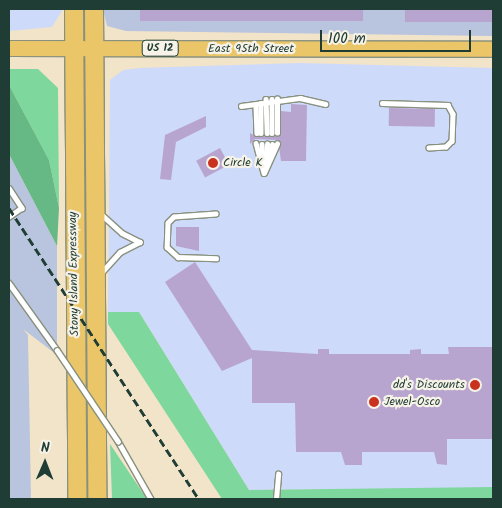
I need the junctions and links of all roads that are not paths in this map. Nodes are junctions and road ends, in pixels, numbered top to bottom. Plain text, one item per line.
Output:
1 (74, 9) edge
2 (94, 9) edge
3 (9, 48) edge
4 (72, 48) junction
5 (96, 48) junction
6 (493, 49) edge
7 (272, 99) junction
8 (382, 103) dead end
9 (324, 104) dead end
10 (259, 105) junction
11 (241, 106) dead end
12 (267, 133) junction
13 (429, 148) dead end
14 (264, 173) joint
15 (9, 188) edge
16 (96, 208) junction
17 (216, 214) dead end
18 (9, 217) edge
19 (216, 258) dead end
20 (97, 278) junction
21 (9, 284) edge
22 (86, 362) junction
23 (278, 474) dead end
24 (77, 499) edge
25 (97, 499) edge
26 (151, 499) edge
27 (276, 499) edge

1 - 4 highway, Stony Island Expressway
2 - 5 highway, Stony Island Expressway
3 - 4 main road, East 95th Street / US 12
4 - 5 main road, East 95th Street / US 12
4 - 22 highway, Stony Island Expressway
5 - 6 main road, East 95th Street / US 12
5 - 16 highway, Stony Island Expressway
7 - 9 lane
7 - 10 lane
7 - 12 lane
7 - 12 lane
8 - 13 lane
10 - 11 lane
10 - 12 lane
14 - 14 lane
15 - 18 lane
16 - 20 highway, Stony Island Expressway
16 - 20 lane
17 - 19 lane
20 - 22 highway, Stony Island Expressway
21 - 26 lane, bridge
22 - 24 highway, Stony Island Expressway
22 - 25 highway, Stony Island Expressway
23 - 27 lane

